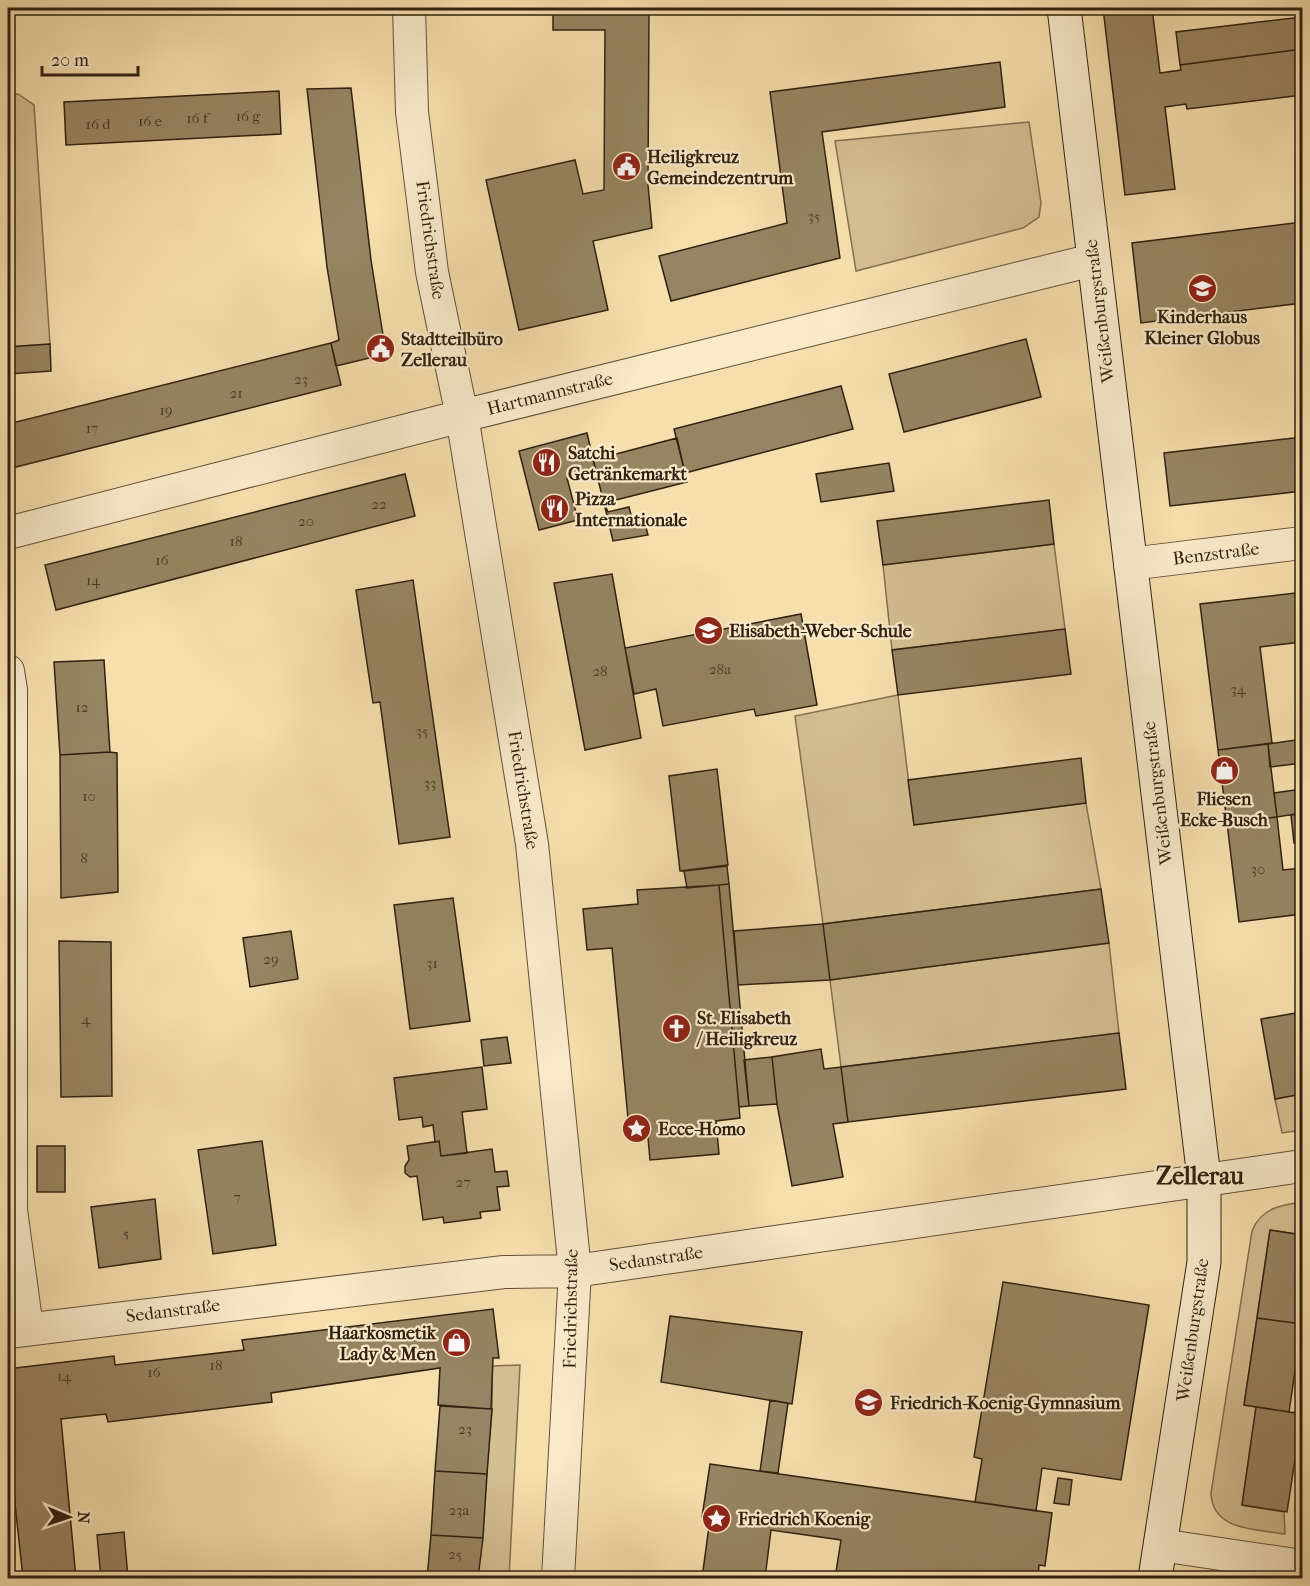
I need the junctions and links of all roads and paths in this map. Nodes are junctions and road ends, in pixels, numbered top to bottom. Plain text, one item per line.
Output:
1 (409, 8) edge
2 (1064, 8) edge
3 (1093, 260) junction
4 (462, 416) junction
5 (8, 533) edge
6 (1302, 543) edge
7 (1130, 564) junction
8 (8, 670) edge
9 (1302, 1166) edge
10 (1204, 1178) junction
11 (575, 1271) junction
12 (17, 1330) edge
13 (1160, 1545) junction
14 (1302, 1566) edge
15 (558, 1578) edge
16 (1155, 1578) edge

1 - 4 street, Friedrichstraße
2 - 3 street, Weißenburgstraße
3 - 4 street, Hartmannstraße
3 - 7 street, Weißenburgstraße
4 - 5 street, Hartmannstraße
4 - 11 street, Friedrichstraße
6 - 7 street, Benzstraße
7 - 10 street, Weißenburgstraße
8 - 12 street
9 - 10 street, Sedanstraße
10 - 11 street, Sedanstraße
10 - 13 street, Weißenburgstraße
11 - 12 street, Sedanstraße
11 - 15 street, Friedrichstraße
13 - 14 street
13 - 16 street, Weißenburgstraße

